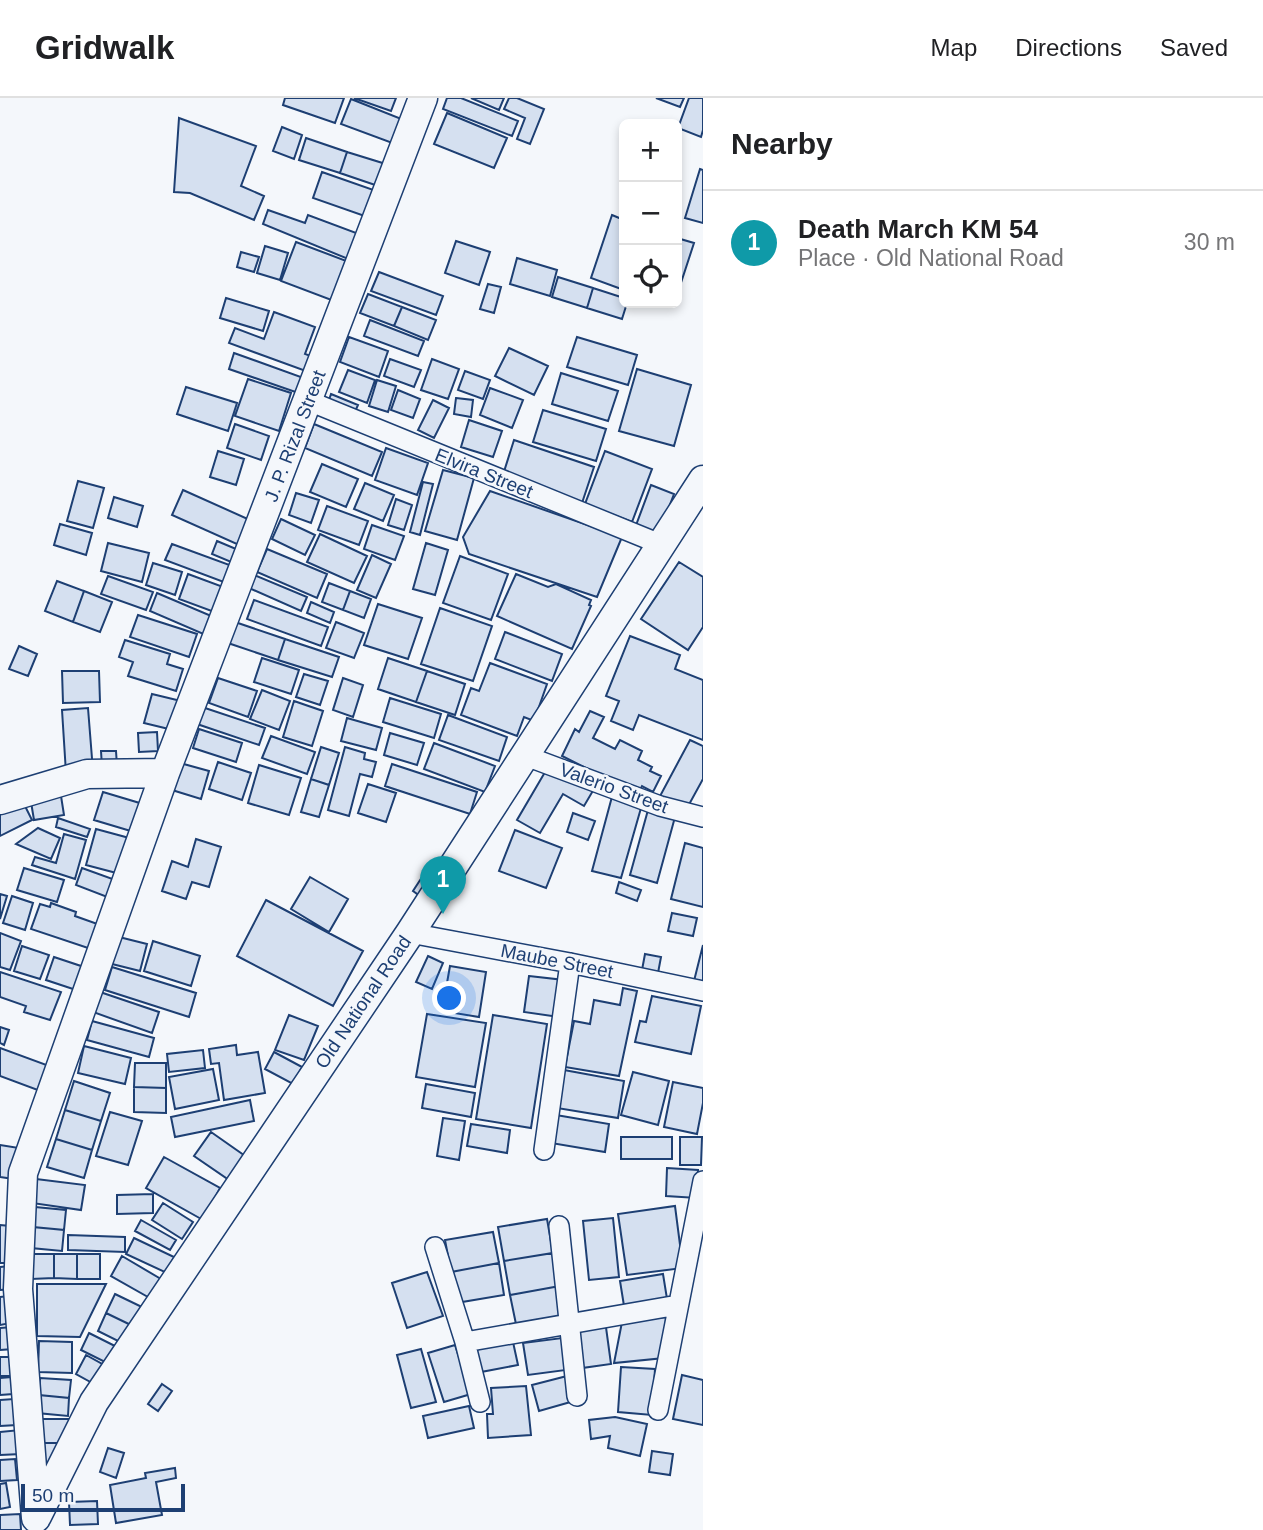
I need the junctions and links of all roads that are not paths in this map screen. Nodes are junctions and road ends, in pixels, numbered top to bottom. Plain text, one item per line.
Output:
1 (423, 98) edge
2 (309, 401) junction
3 (703, 480) edge
4 (660, 544) junction
5 (526, 756) junction
6 (165, 772) junction
7 (0, 800) edge
8 (703, 817) edge
9 (410, 933) junction
10 (570, 963) junction
11 (703, 991) edge
12 (544, 1150) dead end
13 (703, 1181) edge
14 (10, 1221) edge
15 (559, 1226) dead end
16 (435, 1247) dead end
17 (678, 1305) junction
18 (570, 1322) junction
19 (465, 1342) junction
20 (577, 1396) dead end
21 (480, 1402) dead end
22 (658, 1410) dead end
23 (36, 1524) edge

1 - 2 street, J. P. Rizal Street
2 - 4 street, Elvira Street
2 - 6 street, J. P. Rizal Street
3 - 4 street, Old National Road
4 - 5 street, Old National Road
5 - 8 street, Valerio Street
5 - 9 street, Old National Road
6 - 7 street
6 - 14 street, J. P. Rizal Street
9 - 10 street, Maube Street
9 - 23 street, Old National Road
10 - 11 street, Maube Street
10 - 12 street
13 - 17 street
14 - 23 street, J. P. Rizal Street
15 - 18 street
16 - 19 street
17 - 18 street
17 - 22 street
18 - 19 street
18 - 20 street
19 - 21 street

